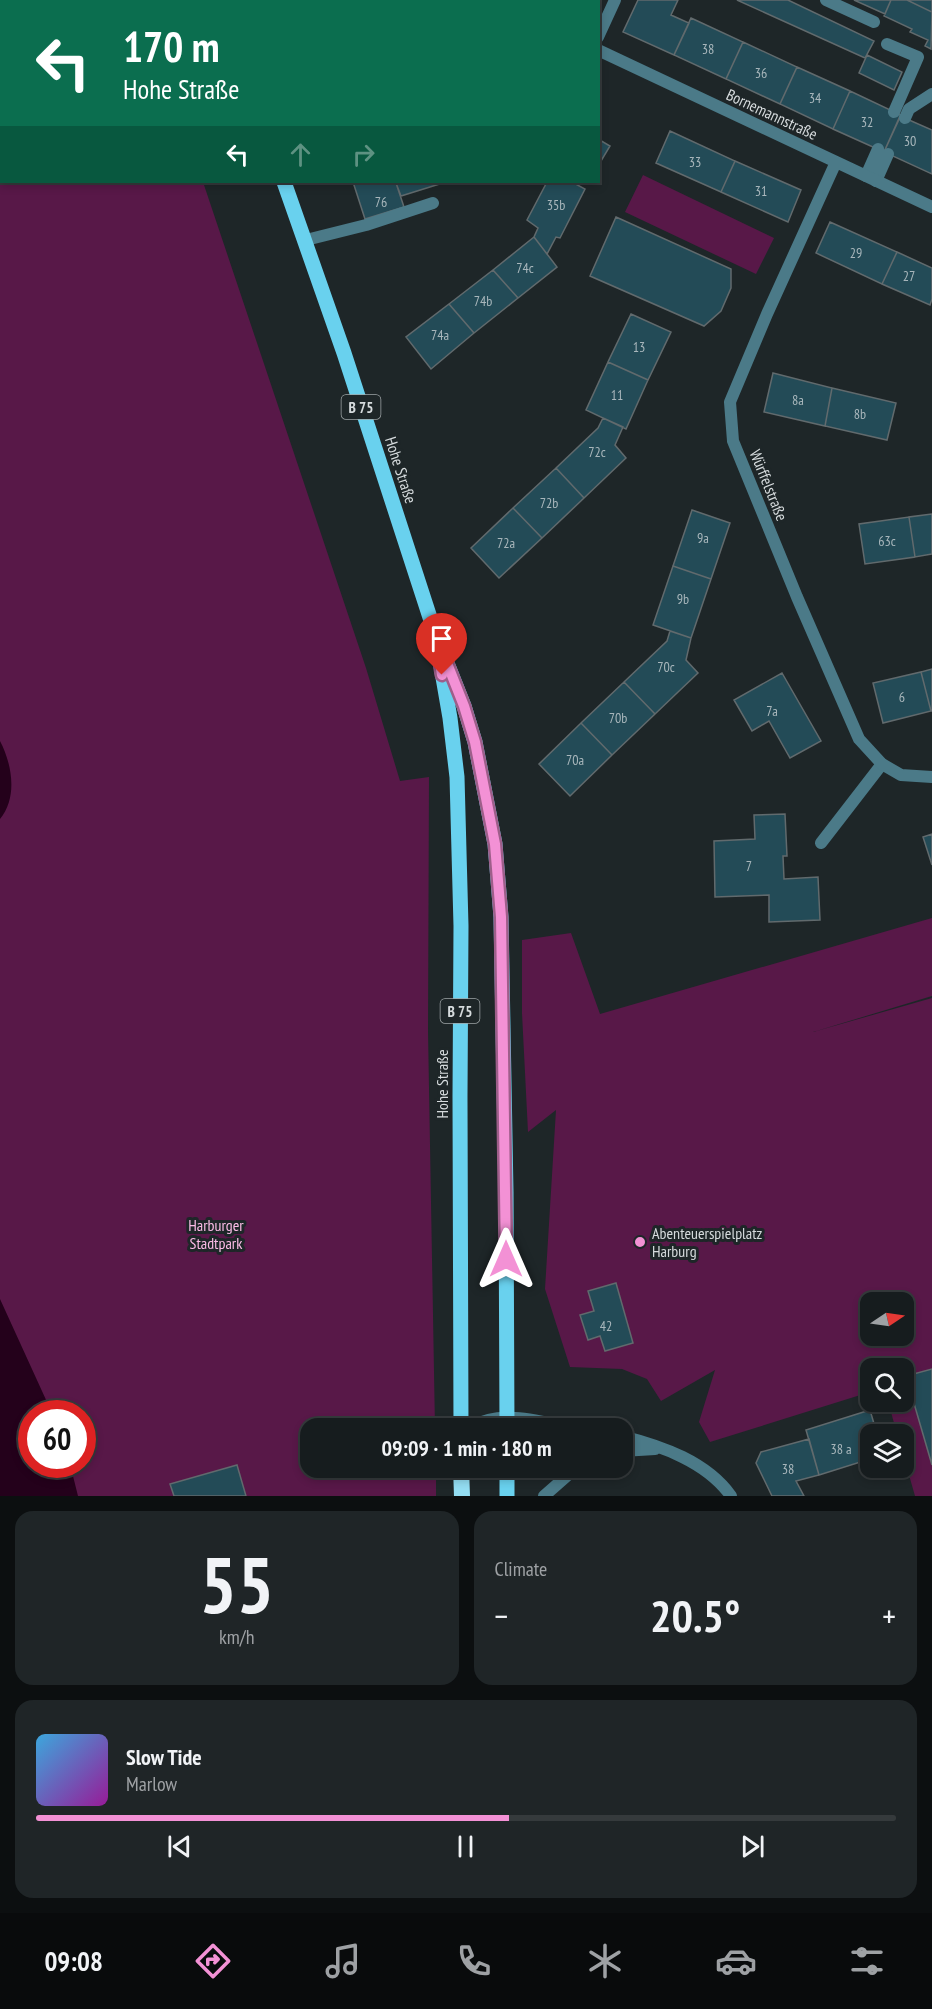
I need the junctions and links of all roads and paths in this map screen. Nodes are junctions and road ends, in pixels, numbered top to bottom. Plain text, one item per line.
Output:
1 (615, 0) edge
2 (826, 0) edge
3 (874, 22) dead end
4 (600, 33) edge
5 (887, 44) dead end
6 (600, 51) edge
7 (932, 94) edge
8 (883, 152) dead end
9 (836, 162) junction
10 (871, 178) junction
11 (284, 183) edge
12 (433, 203) dead end
13 (932, 207) edge
14 (306, 240) junction
15 (435, 633) junction
16 (882, 764) junction
17 (932, 777) edge
18 (821, 843) dead end
19 (461, 1418) edge
20 (507, 1418) edge
21 (633, 1440) edge
22 (660, 1449) junction
23 (633, 1450) edge
24 (461, 1478) edge
25 (507, 1478) edge
26 (564, 1478) edge
27 (462, 1496) edge
28 (507, 1496) edge
29 (544, 1496) edge
30 (731, 1496) edge

1 - 4 street
2 - 3 street
5 - 7 street
6 - 9 street, Bornemannstraße
8 - 10 street
9 - 10 street, Bornemannstraße
9 - 16 street, Würffelstraße
10 - 13 street, Bornemannstraße
11 - 14 main road, Hohe Straße / B 75
12 - 14 street
14 - 15 main road, Hohe Straße / B 75
15 - 19 main road, Hohe Straße / B 75
15 - 20 main road, Hohe Straße / B 75
16 - 17 street, Würffelstraße
16 - 18 street
21 - 22 street
22 - 23 street
22 - 30 street
24 - 27 highway
25 - 28 main road
26 - 29 street

